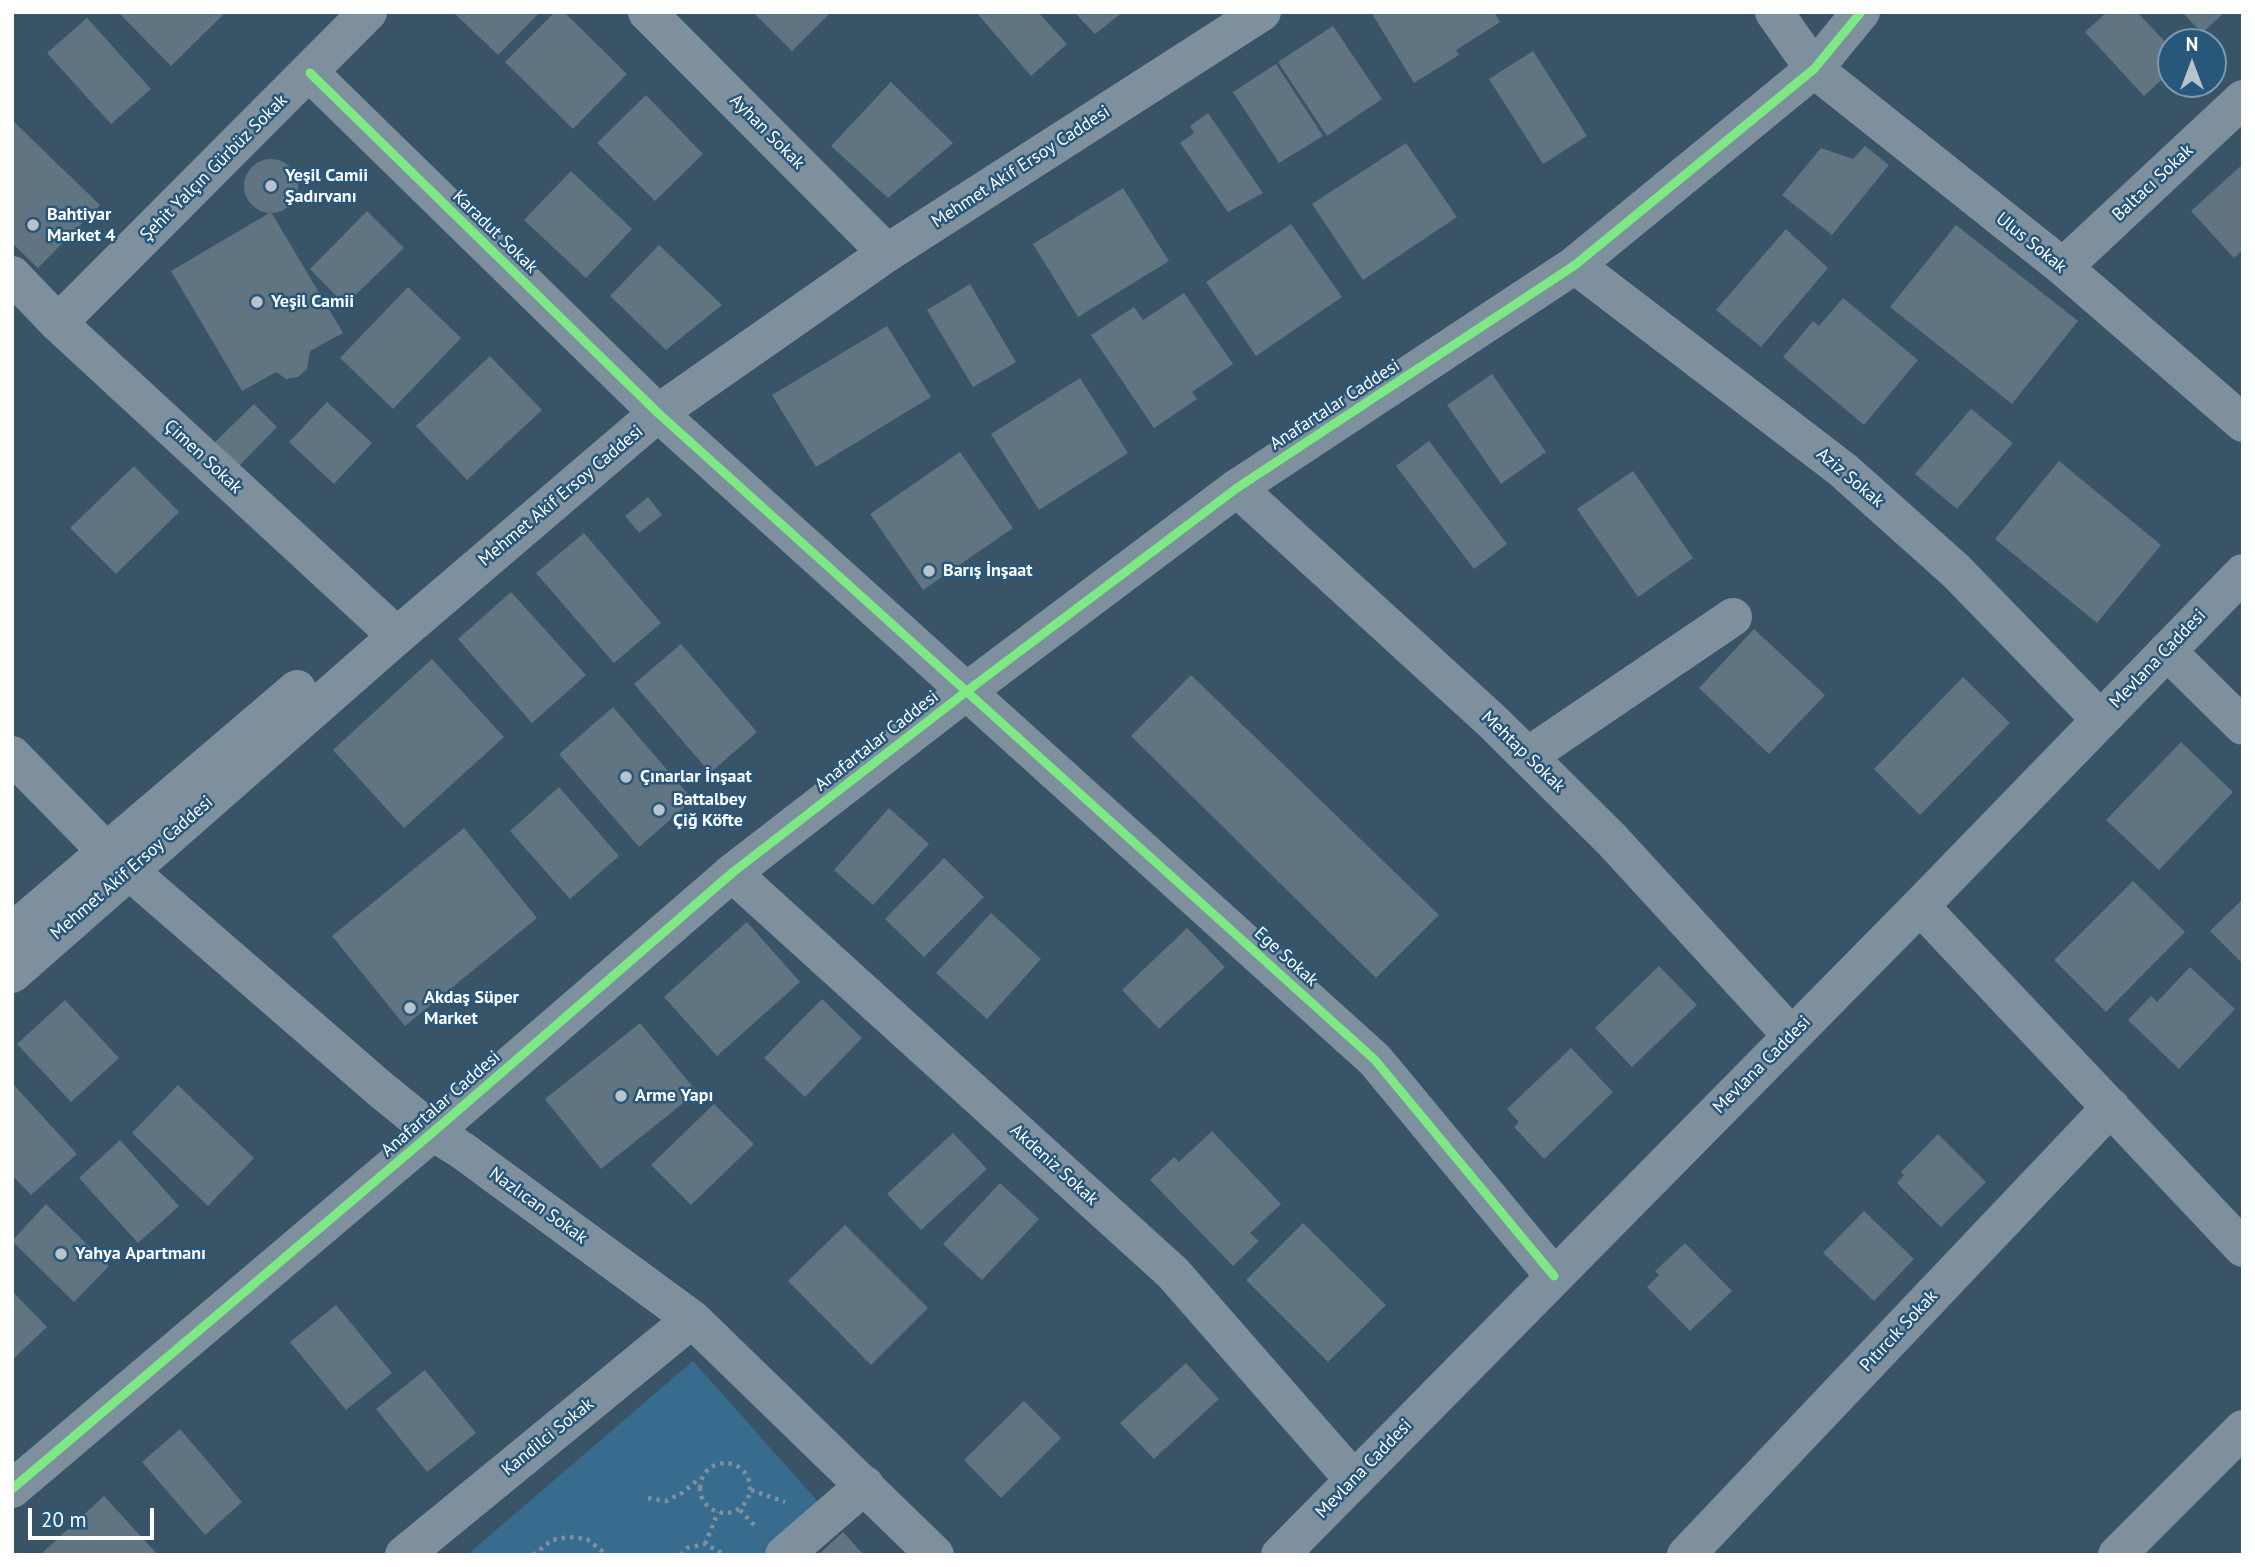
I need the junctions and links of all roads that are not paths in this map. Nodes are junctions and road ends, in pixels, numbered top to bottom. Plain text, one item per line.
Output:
1 (368, 12) edge
2 (648, 12) edge
3 (1216, 12) edge
4 (1774, 12) edge
5 (1861, 12) edge
6 (1259, 13) edge
7 (1814, 69) junction
8 (310, 73) junction
9 (2243, 99) edge
10 (879, 244) junction
11 (1575, 265) junction
12 (2063, 267) junction
13 (12, 275) edge
14 (58, 323) junction
15 (650, 405) junction
16 (2243, 423) edge
17 (1237, 488) junction
18 (2243, 573) edge
19 (1733, 617) dead end
20 (388, 628) junction
21 (2167, 651) junction
22 (967, 691) junction
23 (2100, 719) junction
24 (2243, 726) edge
25 (12, 755) edge
26 (1528, 756) junction
27 (117, 860) junction
28 (732, 873) junction
29 (1920, 906) junction
30 (12, 932) edge
31 (12, 974) edge
32 (1791, 1035) junction
33 (2111, 1107) junction
34 (433, 1132) junction
35 (2243, 1248) edge
36 (1554, 1276) junction
37 (692, 1319) junction
38 (2243, 1429) edge
39 (1354, 1480) junction
40 (865, 1485) junction
41 (12, 1489) edge
42 (404, 1555) edge
43 (784, 1555) edge
44 (935, 1555) edge
45 (1280, 1555) edge
46 (1686, 1555) edge
47 (2117, 1555) edge

1 - 8 street, Şehit Yalçın Gürbüz Sokak
2 - 10 street, Ayhan Sokak
3 - 10 street, Mehmet Akif Ersoy Caddesi
4 - 7 street, Ulus Sokak
5 - 7 street, Anafartalar Caddesi
6 - 10 street, Mehmet Akif Ersoy Caddesi
7 - 11 street, Anafartalar Caddesi
7 - 12 street, Ulus Sokak
8 - 14 street, Şehit Yalçın Gürbüz Sokak
8 - 15 street, Karadut Sokak
9 - 12 street, Baltacı Sokak
10 - 15 street, Mehmet Akif Ersoy Caddesi
11 - 17 street, Anafartalar Caddesi
11 - 23 street, Aziz Sokak
12 - 16 street, Ulus Sokak
13 - 14 street, Çimen Sokak
14 - 20 street, Çimen Sokak
15 - 20 street, Mehmet Akif Ersoy Caddesi
15 - 22 street, Karadut Sokak
17 - 22 street, Anafartalar Caddesi
17 - 26 street, Mehtap Sokak
18 - 21 street, Mevlana Caddesi
19 - 26 street
20 - 27 street, Mehmet Akif Ersoy Caddesi
21 - 23 street, Mevlana Caddesi
21 - 24 street
22 - 28 street, Anafartalar Caddesi
22 - 36 street, Ege Sokak
23 - 29 street, Mevlana Caddesi
25 - 27 street, Nazlıcan Sokak
26 - 32 street, Mehtap Sokak
27 - 30 street, Mehmet Akif Ersoy Caddesi
27 - 31 street, Mehmet Akif Ersoy Caddesi
27 - 34 street, Nazlıcan Sokak
28 - 34 street, Anafartalar Caddesi
28 - 39 street, Akdeniz Sokak
29 - 32 street, Mevlana Caddesi
29 - 33 street
32 - 36 street, Mevlana Caddesi
33 - 35 street
33 - 46 street, Pıtırcık Sokak
34 - 37 street, Nazlıcan Sokak
34 - 41 street, Anafartalar Caddesi
36 - 39 street, Mevlana Caddesi
37 - 40 street, Nazlıcan Sokak
37 - 42 street, Kandilci Sokak
38 - 47 street
39 - 45 street, Mevlana Caddesi
40 - 43 street
40 - 44 street, Nazlıcan Sokak

